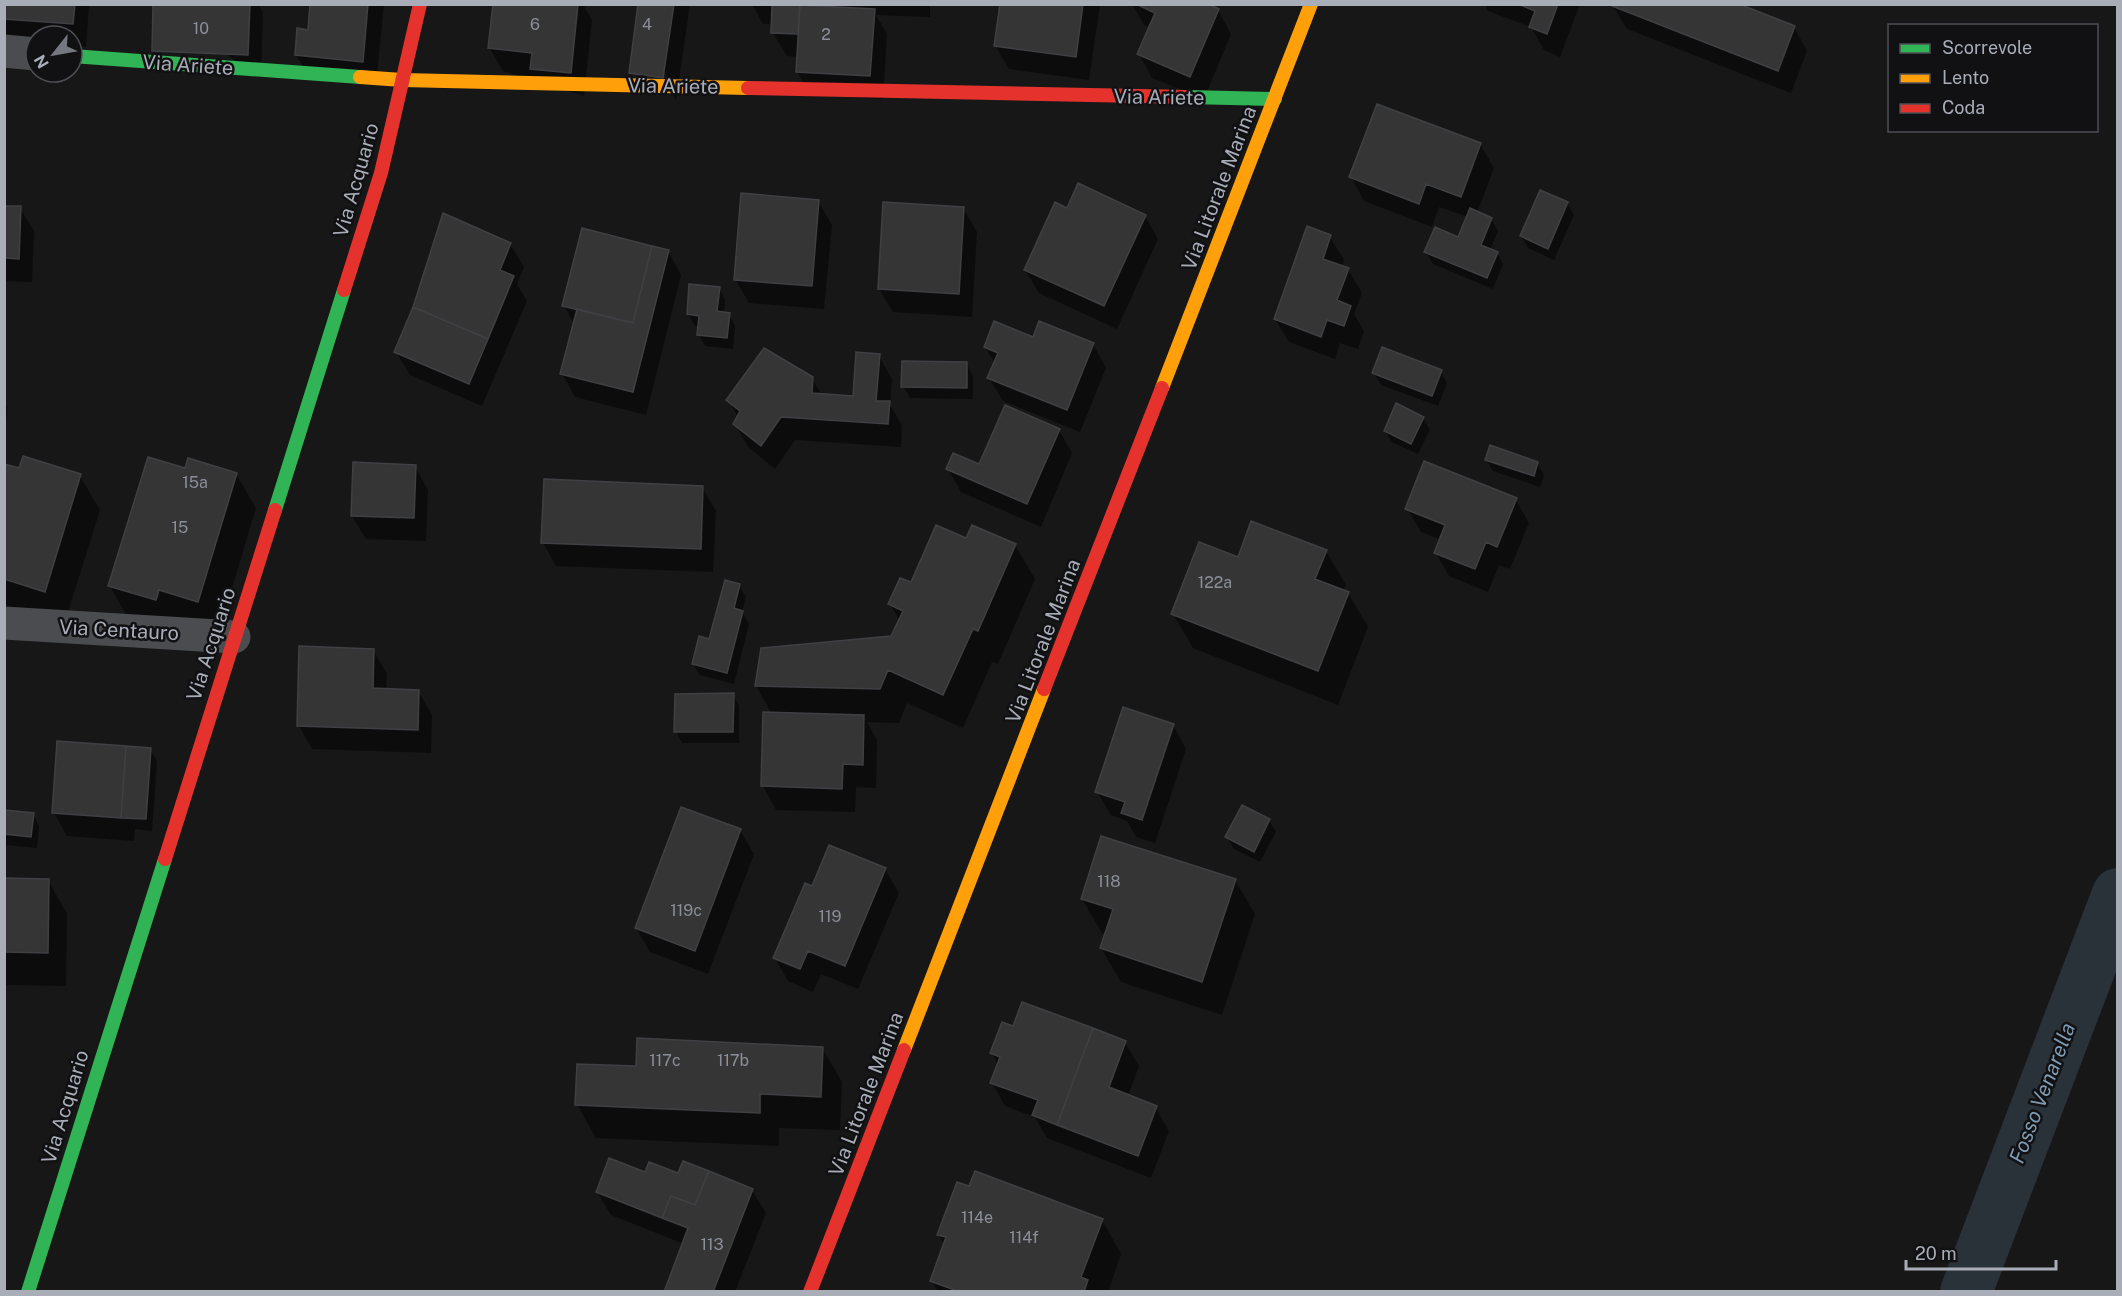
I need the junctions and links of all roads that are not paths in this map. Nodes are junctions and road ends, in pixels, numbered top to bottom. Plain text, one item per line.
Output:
1 (420, 4) edge
2 (1311, 4) edge
3 (4, 51) edge
4 (24, 53) edge
5 (84, 57) edge
6 (402, 80) junction
7 (1275, 99) junction
8 (4, 623) edge
9 (234, 637) junction
10 (28, 1292) edge
11 (810, 1292) edge

1 - 6 street, Via Acquario
2 - 7 street, Via Litorale Marina
3 - 4 street
5 - 6 street, Via Ariete
6 - 7 street, Via Ariete
6 - 9 street, Via Acquario
7 - 11 street, Via Litorale Marina
8 - 9 street, Via Centauro
9 - 10 street, Via Acquario

